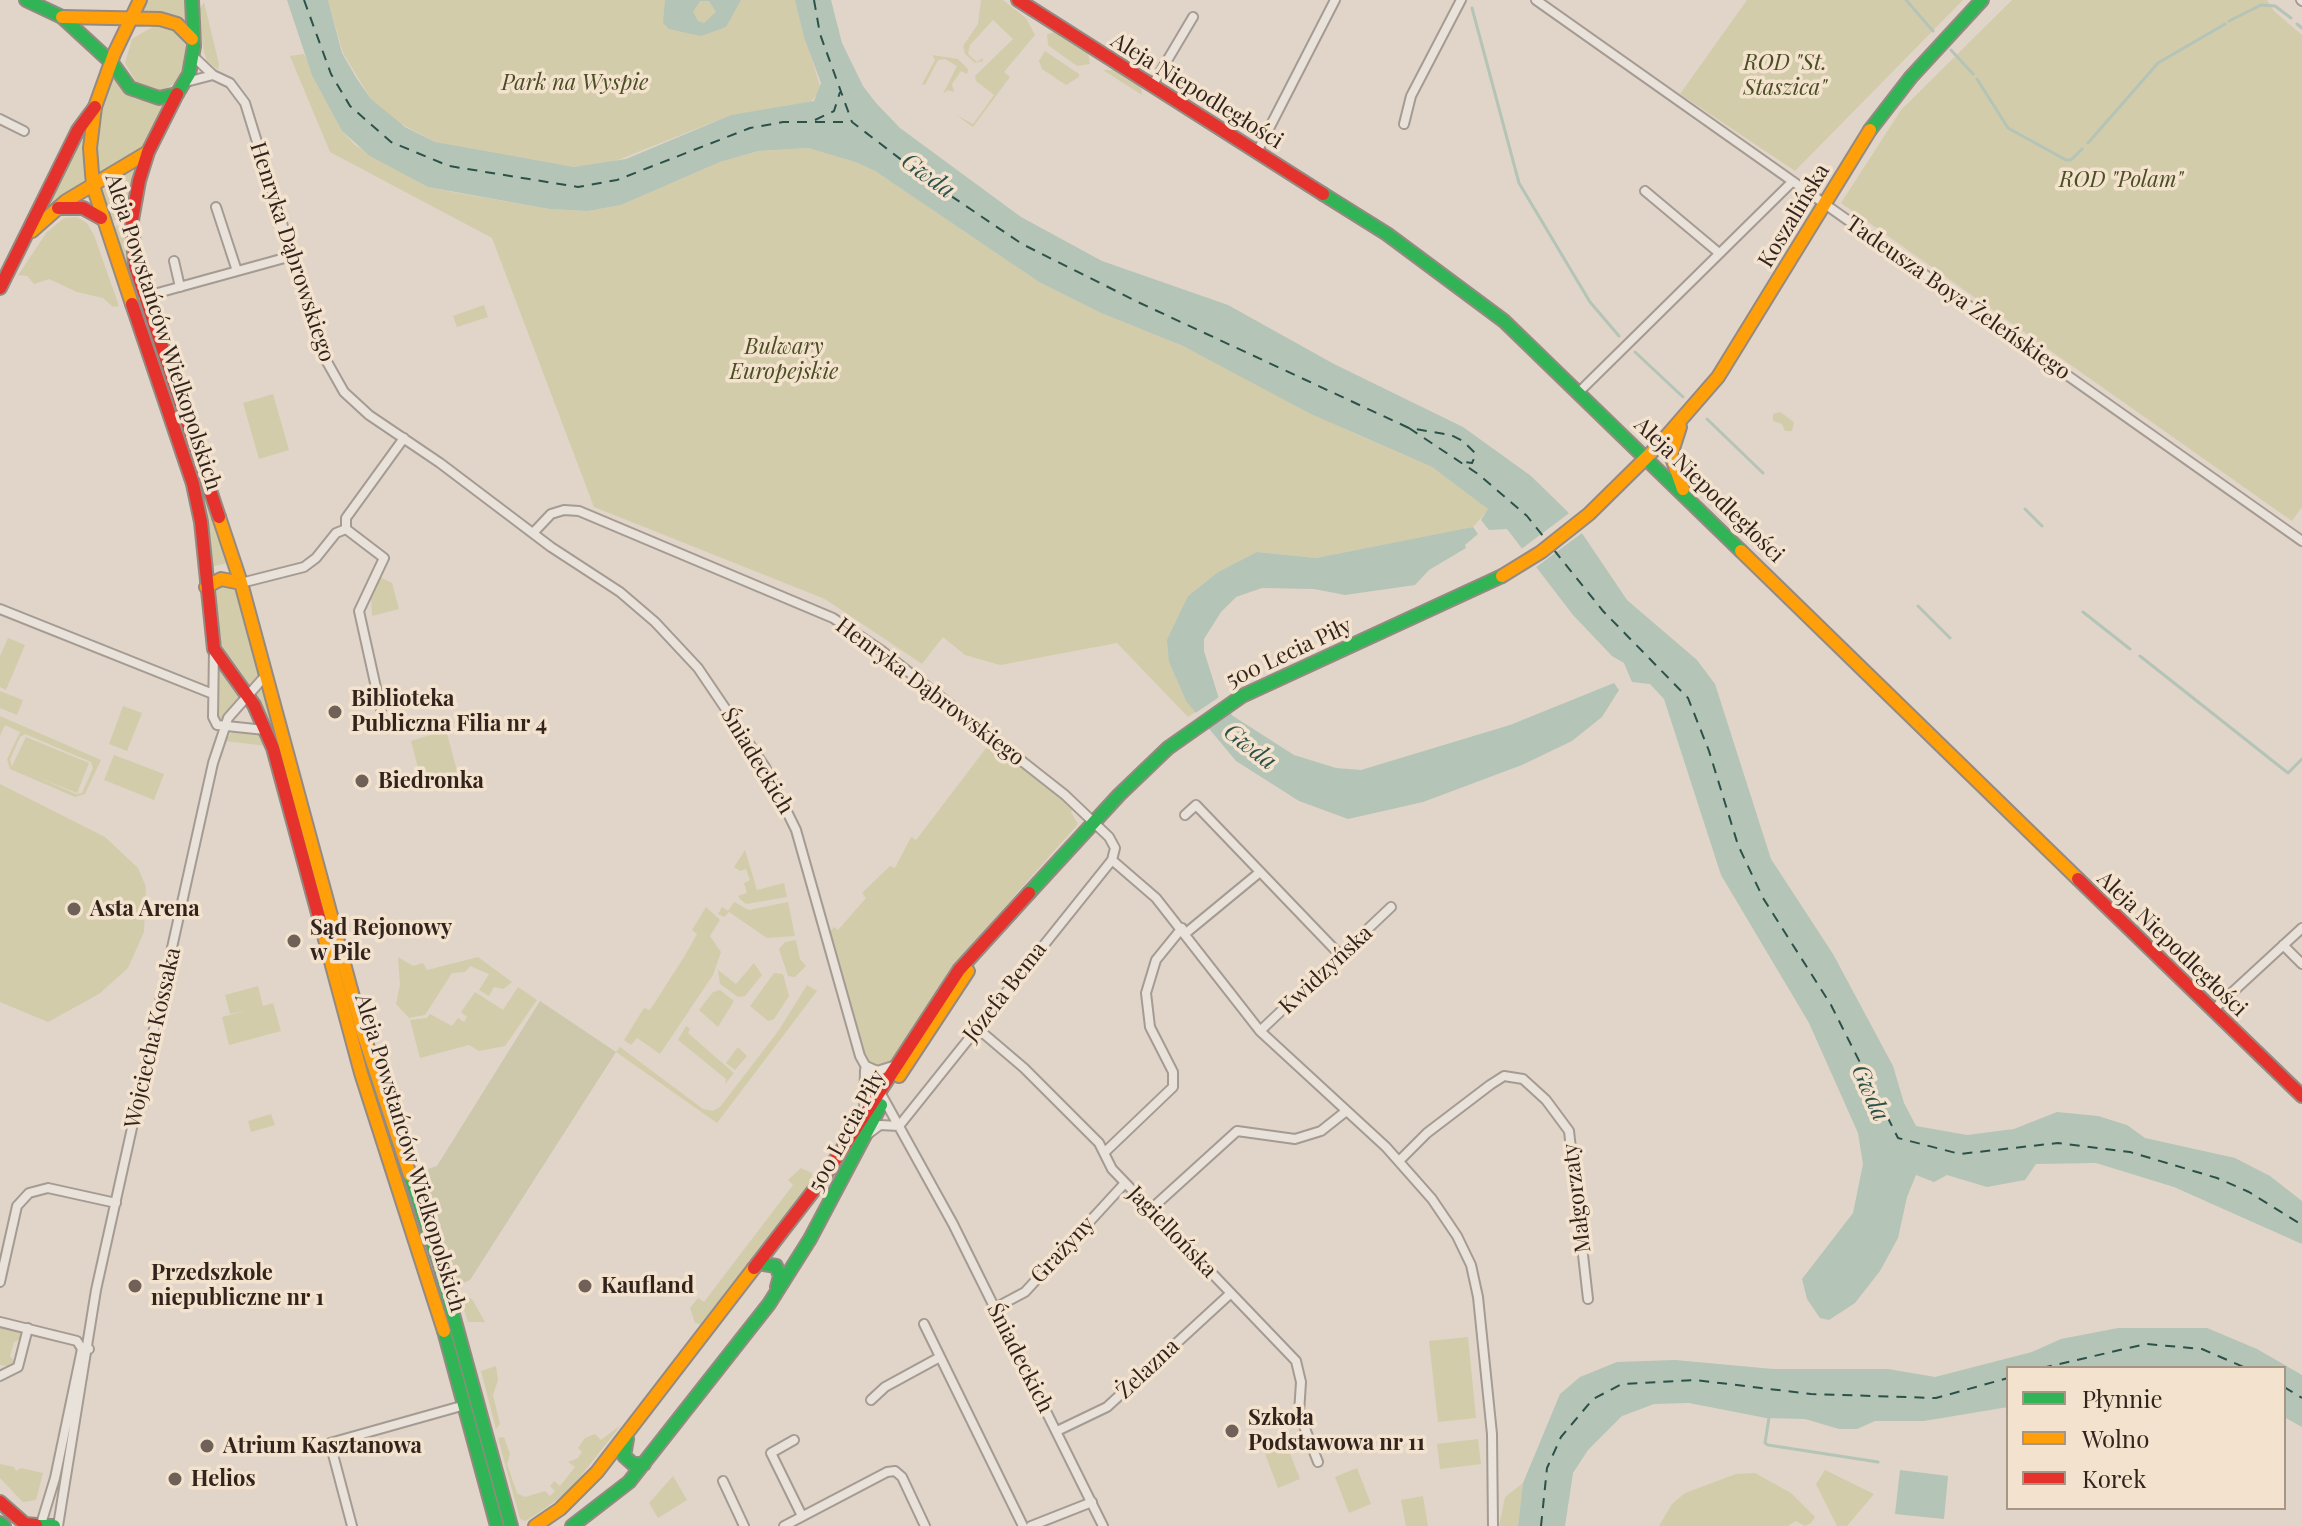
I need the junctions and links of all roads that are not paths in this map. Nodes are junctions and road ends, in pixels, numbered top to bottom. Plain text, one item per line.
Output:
1 (26, 0) edge
2 (140, 0) edge
3 (192, 0) edge
4 (1018, 0) edge
5 (1335, 0) edge
6 (1461, 0) edge
7 (1536, 0) edge
8 (1982, 0) edge
9 (62, 17) junction
10 (1193, 17) dead end
11 (131, 21) junction
12 (192, 39) junction
13 (193, 56) junction
14 (112, 63) junction
15 (213, 75) junction
16 (186, 82) junction
17 (1152, 86) junction
18 (177, 94) junction
19 (95, 107) junction
20 (0, 119) edge
21 (1404, 124) dead end
22 (24, 131) dead end
23 (148, 152) junction
24 (1257, 152) junction
25 (1792, 182) junction
26 (93, 186) junction
27 (1645, 191) dead end
28 (1824, 204) junction
29 (216, 207) dead end
30 (55, 209) junction
31 (101, 218) junction
32 (20, 247) junction
33 (1719, 253) junction
34 (292, 256) junction
35 (174, 261) dead end
36 (237, 271) junction
37 (180, 287) junction
38 (0, 288) edge
39 (143, 297) junction
40 (1579, 392) junction
41 (1685, 416) junction
42 (404, 438) junction
43 (1646, 458) junction
44 (1689, 499) junction
45 (2302, 525) edge
46 (346, 529) junction
47 (533, 533) junction
48 (2298, 538) edge
49 (241, 583) junction
50 (206, 587) junction
51 (0, 609) edge
52 (214, 649) junction
53 (266, 674) junction
54 (208, 692) junction
55 (247, 696) junction
56 (381, 710) dead end
57 (224, 727) junction
58 (266, 730) junction
59 (1185, 815) dead end
60 (1094, 822) junction
61 (1112, 860) junction
62 (1260, 872) junction
63 (1391, 907) dead end
64 (2302, 928) edge
65 (1184, 930) junction
66 (989, 938) junction
67 (2283, 945) junction
68 (1341, 956) junction
69 (2302, 964) edge
70 (2212, 1011) junction
71 (977, 1028) junction
72 (1260, 1031) junction
73 (898, 1062) junction
74 (865, 1065) junction
75 (882, 1095) junction
76 (2302, 1096) edge
77 (1345, 1112) junction
78 (864, 1118) junction
79 (899, 1126) junction
80 (1105, 1152) junction
81 (854, 1153) junction
82 (1399, 1161) junction
83 (1125, 1183) junction
84 (116, 1203) junction
85 (1150, 1210) junction
86 (758, 1263) junction
87 (0, 1282) edge
88 (1231, 1293) junction
89 (1588, 1299) dead end
90 (769, 1304) junction
91 (995, 1308) junction
92 (0, 1322) edge
93 (924, 1324) dead end
94 (28, 1328) junction
95 (85, 1349) junction
96 (940, 1357) junction
97 (0, 1376) edge
98 (871, 1400) dead end
99 (465, 1405) junction
100 (636, 1421) junction
101 (1057, 1431) junction
102 (794, 1440) dead end
103 (1318, 1462) dead end
104 (644, 1464) junction
105 (723, 1481) dead end
106 (0, 1502) edge
107 (1092, 1502) junction
108 (802, 1516) junction
109 (45, 1525) edge
110 (352, 1526) edge
111 (497, 1526) edge
112 (511, 1526) edge
113 (535, 1526) edge
114 (572, 1526) edge
115 (744, 1526) edge
116 (784, 1526) edge
117 (925, 1526) edge
118 (1023, 1526) edge
119 (1031, 1526) edge
120 (1103, 1526) edge
121 (1493, 1526) edge

1 - 9 street
2 - 11 street
3 - 12 street
4 - 17 street, Aleja Niepodległości
5 - 24 street
6 - 21 street
7 - 25 street, Tadeusza Boya Żeleńskiego
8 - 28 street, Koszalińska
9 - 11 street
9 - 14 street
10 - 17 street
11 - 12 street
11 - 14 street
12 - 13 street
13 - 15 street, Henryka Dąbrowskiego
13 - 16 street
14 - 18 street
14 - 19 street, Aleja Powstańców Wielkopolskich
15 - 16 street
15 - 34 street, Henryka Dąbrowskiego
16 - 18 street
17 - 24 street, Aleja Niepodległości
18 - 23 street, Aleja Powstańców Wielkopolskich
19 - 26 street, Aleja Powstańców Wielkopolskich
19 - 32 street
20 - 22 street
23 - 26 street
23 - 39 street, Aleja Powstańców Wielkopolskich
24 - 40 street, Aleja Niepodległości
25 - 28 street, Tadeusza Boya Żeleńskiego
25 - 33 street
26 - 30 street
26 - 31 street, Aleja Powstańców Wielkopolskich
27 - 33 street
28 - 41 street, Koszalińska
28 - 48 street, Tadeusza Boya Żeleńskiego
29 - 36 street
30 - 31 street
30 - 32 street
31 - 50 street, Aleja Powstańców Wielkopolskich
32 - 38 street
33 - 40 street
34 - 36 street
34 - 42 street, Henryka Dąbrowskiego
35 - 37 street
36 - 37 street
37 - 39 street
39 - 49 street, Aleja Powstańców Wielkopolskich
40 - 43 street, Aleja Niepodległości
41 - 43 street, Koszalińska
41 - 44 street
42 - 46 street
42 - 47 street, Henryka Dąbrowskiego
43 - 44 street, Aleja Niepodległości
43 - 60 street, 500 Lecia Piły
44 - 70 street, Aleja Niepodległości
45 - 48 street
46 - 49 street
46 - 56 street
47 - 60 street, Henryka Dąbrowskiego
47 - 74 street, Śniadeckich
49 - 50 street
49 - 53 street, Aleja Powstańców Wielkopolskich
50 - 52 street, Aleja Powstańców Wielkopolskich
51 - 54 street
52 - 54 street
52 - 55 street, Aleja Powstańców Wielkopolskich
53 - 55 street, Wojciecha Kossaka
53 - 112 street, Aleja Powstańców Wielkopolskich
54 - 57 street
55 - 57 street, Wojciecha Kossaka
55 - 58 street, Aleja Powstańców Wielkopolskich
57 - 58 street
57 - 84 street, Wojciecha Kossaka
58 - 99 street, Aleja Powstańców Wielkopolskich
59 - 62 street
60 - 61 street, Henryka Dąbrowskiego
60 - 66 street, 500 Lecia Piły
61 - 65 street, Henryka Dąbrowskiego
61 - 71 street, Józefa Bema
62 - 65 street
62 - 68 street
63 - 68 street, Kwidzyńska
64 - 67 street
65 - 72 street, Henryka Dąbrowskiego
65 - 80 street
66 - 73 street, 500 Lecia Piły
66 - 75 street, 500 Lecia Piły
67 - 69 street
67 - 70 street
68 - 72 street, Kwidzyńska
70 - 76 street, Aleja Niepodległości
71 - 79 street, Józefa Bema
71 - 80 street, Jagiellońska
72 - 77 street, Henryka Dąbrowskiego
73 - 74 street
73 - 75 street, 500 Lecia Piły
74 - 75 street, Śniadeckich
74 - 78 street, Śniadeckich
75 - 78 street, 500 Lecia Piły
75 - 79 street, Śniadeckich
75 - 81 street, 500 Lecia Piły
77 - 82 street, Henryka Dąbrowskiego
77 - 85 street
78 - 86 street, 500 Lecia Piły
79 - 81 street
79 - 91 street, Śniadeckich
80 - 83 street, Jagiellońska
81 - 90 street, 500 Lecia Piły
82 - 89 street, Małgorzaty
82 - 121 street, Henryka Dąbrowskiego
83 - 85 street, Jagiellońska
83 - 91 street, Grażyny
84 - 87 street
84 - 95 street, Wojciecha Kossaka
85 - 88 street, Jagiellońska
86 - 90 street, 500 Lecia Piły
86 - 100 street, 500 Lecia Piły
88 - 101 street, Żelazna
88 - 103 street, Jagiellońska
90 - 104 street, 500 Lecia Piły
91 - 101 street, Śniadeckich
92 - 94 street
93 - 96 street
94 - 95 street
94 - 97 street
95 - 109 street, Wojciecha Kossaka
95 - 109 street, Wojciecha Kossaka
96 - 98 street
96 - 118 street
99 - 110 street
99 - 111 street, Aleja Powstańców Wielkopolskich
100 - 104 street, 500 Lecia Piły
100 - 113 street, 500 Lecia Piły
101 - 107 street, Śniadeckich
102 - 108 street
104 - 114 street, 500 Lecia Piły
105 - 115 street
106 - 109 street
107 - 119 street
107 - 120 street, Śniadeckich
108 - 116 street
108 - 117 street

